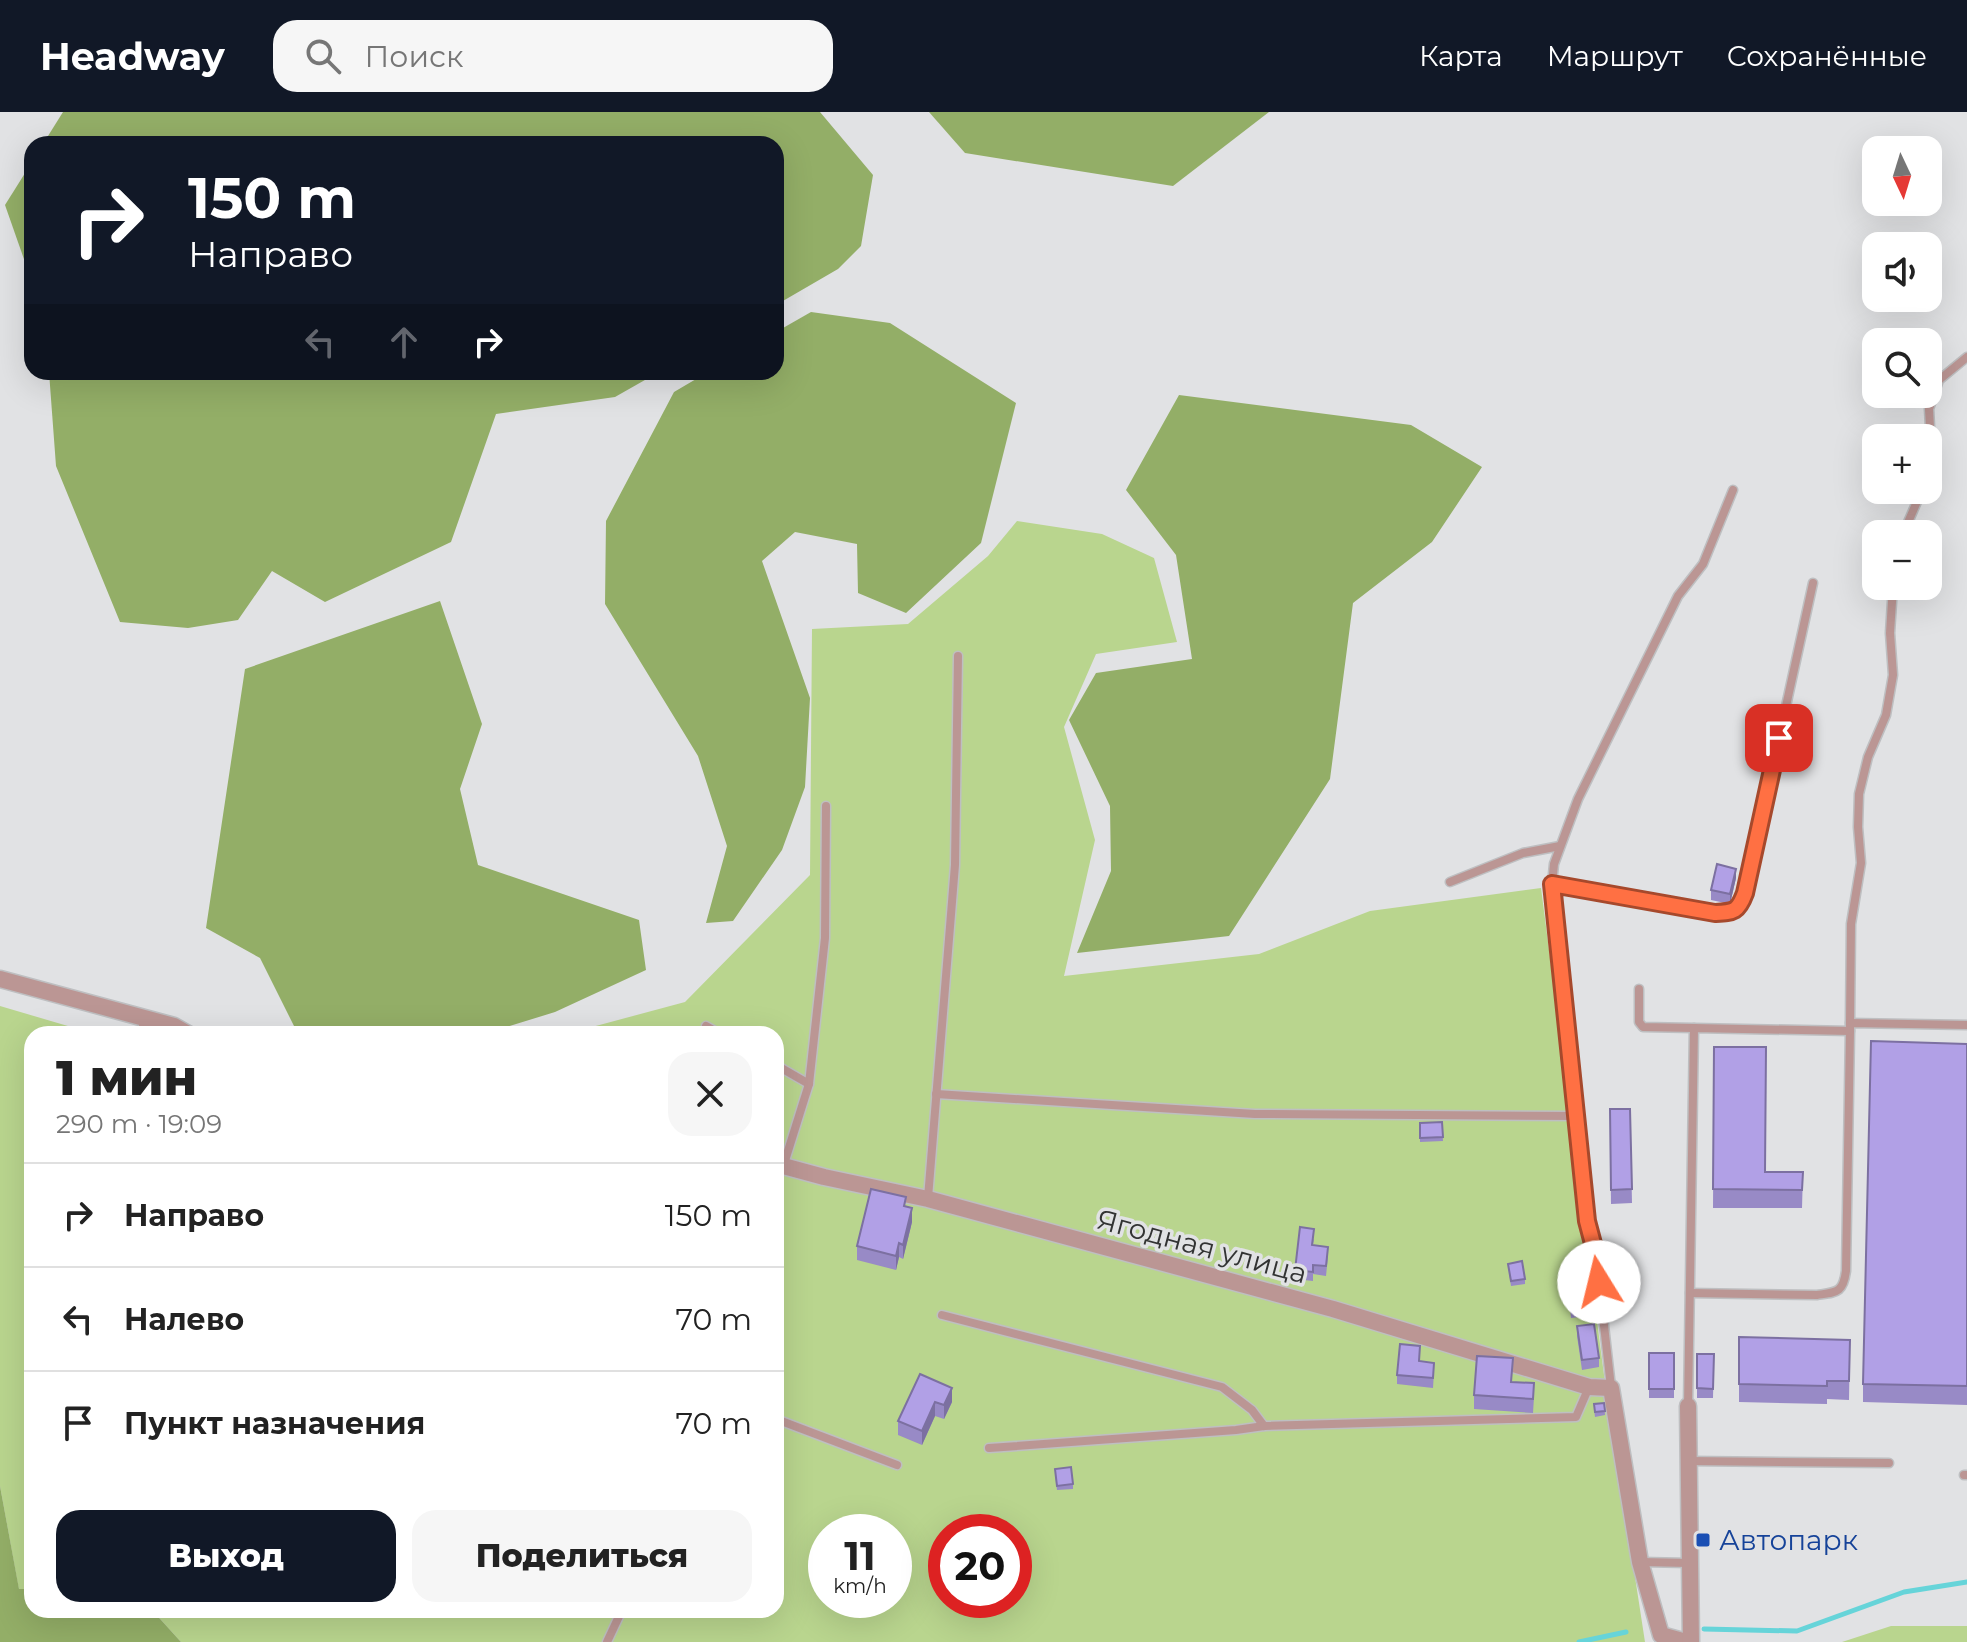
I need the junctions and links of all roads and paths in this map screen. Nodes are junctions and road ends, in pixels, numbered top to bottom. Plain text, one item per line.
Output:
1 (1967, 357) edge
2 (1930, 424) edge
3 (1733, 490) dead end
4 (1813, 583) dead end
5 (1892, 600) edge
6 (958, 656) dead end
7 (826, 806) dead end
8 (1560, 846) junction
9 (1450, 882) dead end
10 (1552, 884) junction
11 (0, 979) edge
12 (1639, 989) dead end
13 (1967, 1025) edge
14 (143, 1026) edge
15 (174, 1026) edge
16 (1850, 1027) junction
17 (1694, 1028) junction
18 (784, 1070) edge
19 (809, 1084) junction
20 (936, 1094) junction
21 (1578, 1116) junction
22 (784, 1153) edge
23 (784, 1171) edge
24 (928, 1199) junction
25 (1690, 1293) junction
26 (942, 1315) dead end
27 (1589, 1387) junction
28 (1611, 1388) junction
29 (1688, 1406) joint
30 (784, 1422) edge
31 (1264, 1426) junction
32 (989, 1448) dead end
33 (1688, 1461) junction
34 (1889, 1463) dead end
35 (897, 1465) dead end
36 (1640, 1562) junction
37 (1689, 1563) junction
38 (618, 1618) edge
39 (1661, 1638) edge
40 (607, 1642) edge
41 (1688, 1642) edge

1 - 2 lane
3 - 8 lane
4 - 10 lane
5 - 16 lane
6 - 20 lane
7 - 19 lane
8 - 9 lane
8 - 10 lane
10 - 21 lane
11 - 14 street
12 - 17 lane
13 - 16 lane
14 - 15 street
16 - 17 lane
16 - 25 lane
17 - 25 lane
18 - 19 lane
19 - 22 lane
20 - 21 lane
20 - 24 lane
21 - 28 lane
23 - 24 street, Ягодная улица
24 - 27 street, Ягодная улица
25 - 29 lane
26 - 31 lane
27 - 28 street, Ягодная улица
27 - 31 lane
28 - 36 street
29 - 33 street
30 - 35 lane
31 - 32 lane
33 - 34 lane
33 - 37 street
36 - 37 lane
36 - 39 street
37 - 41 street
38 - 40 lane
39 - 41 street

